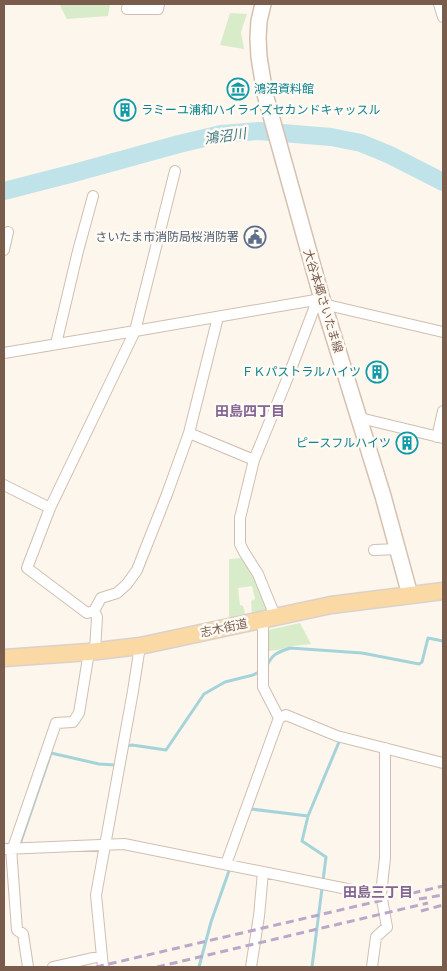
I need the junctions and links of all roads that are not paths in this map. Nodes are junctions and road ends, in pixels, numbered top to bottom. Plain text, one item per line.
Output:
1 (128, 4) edge
2 (159, 4) edge
3 (264, 4) edge
4 (439, 4) edge
5 (443, 17) edge
6 (175, 171) dead end
7 (93, 196) dead end
8 (8, 232) dead end
9 (4, 250) edge
10 (321, 301) junction
11 (218, 317) junction
12 (134, 332) junction
13 (443, 332) edge
14 (56, 344) junction
15 (4, 352) edge
16 (443, 411) edge
17 (360, 418) junction
18 (189, 433) junction
19 (440, 438) edge
20 (254, 460) junction
21 (4, 485) edge
22 (50, 508) junction
23 (398, 549) junction
24 (374, 550) dead end
25 (443, 591) edge
26 (410, 595) junction
27 (94, 611) junction
28 (269, 618) junction
29 (140, 646) junction
30 (92, 652) junction
31 (4, 658) edge
32 (279, 718) junction
33 (385, 748) junction
34 (443, 763) edge
35 (105, 846) junction
36 (9, 848) edge
37 (226, 864) junction
38 (263, 872) junction
39 (382, 894) junction
40 (101, 956) junction
41 (28, 967) edge
42 (53, 967) edge
43 (102, 967) edge
44 (251, 967) edge
45 (372, 967) edge

1 - 2 street
3 - 10 main road, 大谷本郷さいたま線
4 - 5 street
6 - 12 street
7 - 14 street
8 - 9 street
10 - 11 street
10 - 13 street
10 - 17 main road, 大谷本郷さいたま線
10 - 20 street
11 - 12 street
11 - 18 street
12 - 14 street
12 - 22 street
14 - 15 street
16 - 19 street
17 - 19 street
17 - 23 main road, 大谷本郷さいたま線
18 - 20 street
18 - 27 street
20 - 28 street
21 - 22 street
22 - 27 street
23 - 24 street
23 - 26 main road, 大谷本郷さいたま線
25 - 26 main road, 志木街道
26 - 28 main road, 志木街道
27 - 30 street
28 - 29 main road, 志木街道
28 - 32 street
29 - 30 main road, 志木街道
29 - 35 street
30 - 31 main road, 志木街道
30 - 36 street
32 - 33 street
32 - 37 street
33 - 34 street
33 - 39 street
35 - 36 street
35 - 37 street
35 - 40 street
36 - 41 street
37 - 38 street
38 - 39 street
38 - 44 street
39 - 45 street
40 - 42 street
40 - 43 street

